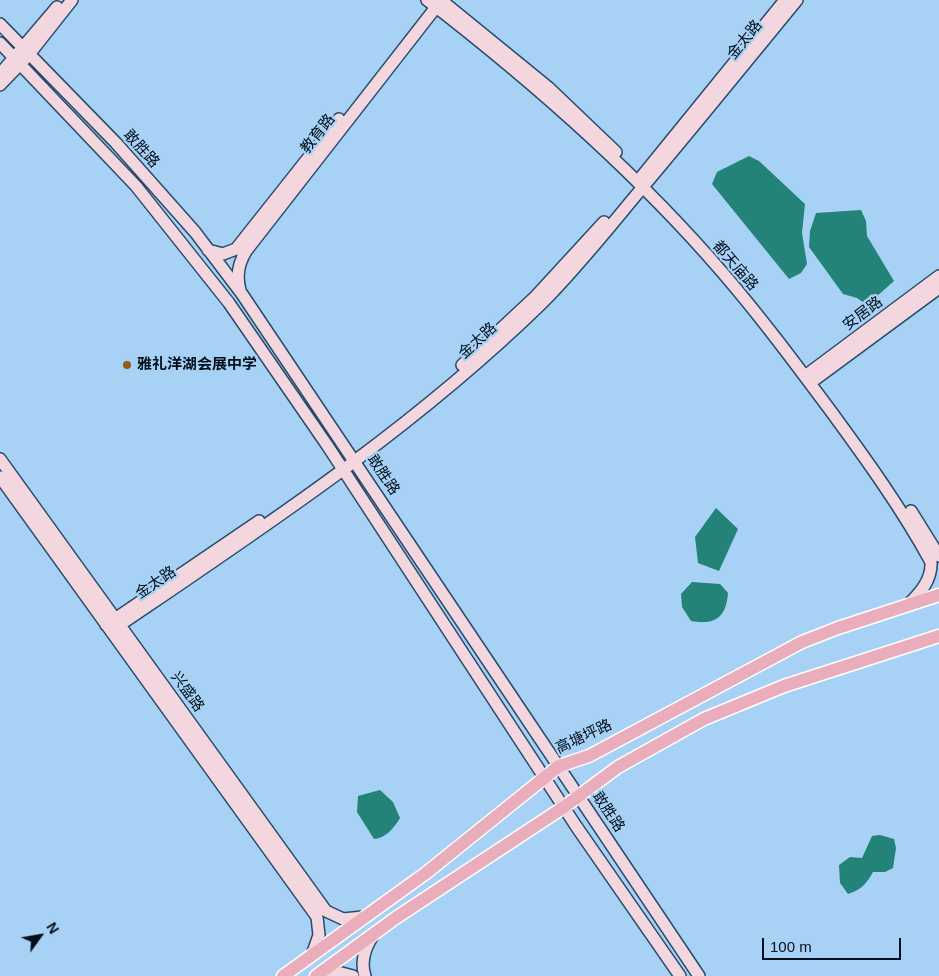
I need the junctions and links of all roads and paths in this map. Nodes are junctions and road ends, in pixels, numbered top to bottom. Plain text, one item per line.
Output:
1 (62, 0) edge
2 (72, 0) edge
3 (786, 0) edge
4 (797, 0) edge
5 (436, 1) edge
6 (0, 24) edge
7 (0, 43) edge
8 (27, 50) junction
9 (17, 61) junction
10 (0, 74) edge
11 (0, 85) edge
12 (642, 182) junction
13 (208, 250) junction
14 (939, 276) edge
15 (939, 288) edge
16 (242, 294) junction
17 (810, 378) junction
18 (0, 459) edge
19 (354, 459) junction
20 (342, 467) junction
21 (0, 477) edge
22 (939, 556) edge
23 (939, 595) edge
24 (908, 605) junction
25 (113, 625) junction
26 (939, 636) edge
27 (559, 766) junction
28 (545, 778) junction
29 (579, 796) junction
30 (564, 807) junction
31 (363, 917) junction
32 (374, 934) junction
33 (312, 955) junction
34 (318, 974) edge
35 (283, 976) edge
36 (353, 976) edge
37 (365, 976) edge
38 (680, 976) edge
39 (699, 976) edge

1 - 8 street
2 - 8 street
3 - 12 street, 金太路
4 - 12 street, 金太路
5 - 12 street, 都天庙路
5 - 13 street, 教育路
5 - 16 street, 教育路
6 - 8 street, 敢胜路
7 - 9 street, 敢胜路
8 - 9 street
8 - 13 street, 敢胜路
9 - 10 street
9 - 11 street
9 - 20 street, 敢胜路
12 - 17 street, 都天庙路
12 - 19 street, 金太路
13 - 16 street, 敢胜路
14 - 17 street, 安居路
15 - 17 street, 安居路
16 - 19 street, 敢胜路
17 - 22 street, 都天庙路
17 - 24 street, 都天庙路
18 - 25 street, 兴盛路
19 - 20 street, 金太路
19 - 27 street, 敢胜路
20 - 25 street, 金太路
20 - 28 street, 敢胜路
21 - 25 street, 兴盛路
23 - 24 main road, 高塘坪路
24 - 27 main road, 高塘坪路
25 - 31 street, 兴盛路
25 - 33 street, 兴盛路
26 - 29 main road
27 - 28 main road, 高塘坪路
27 - 29 street, 敢胜路
28 - 30 street, 敢胜路
28 - 31 main road, 高塘坪路
29 - 30 main road
29 - 39 street, 敢胜路
30 - 32 main road
30 - 38 street, 敢胜路
31 - 33 main road, 高塘坪路
32 - 34 main road
32 - 37 street
33 - 35 main road, 高塘坪路
34 - 36 street

